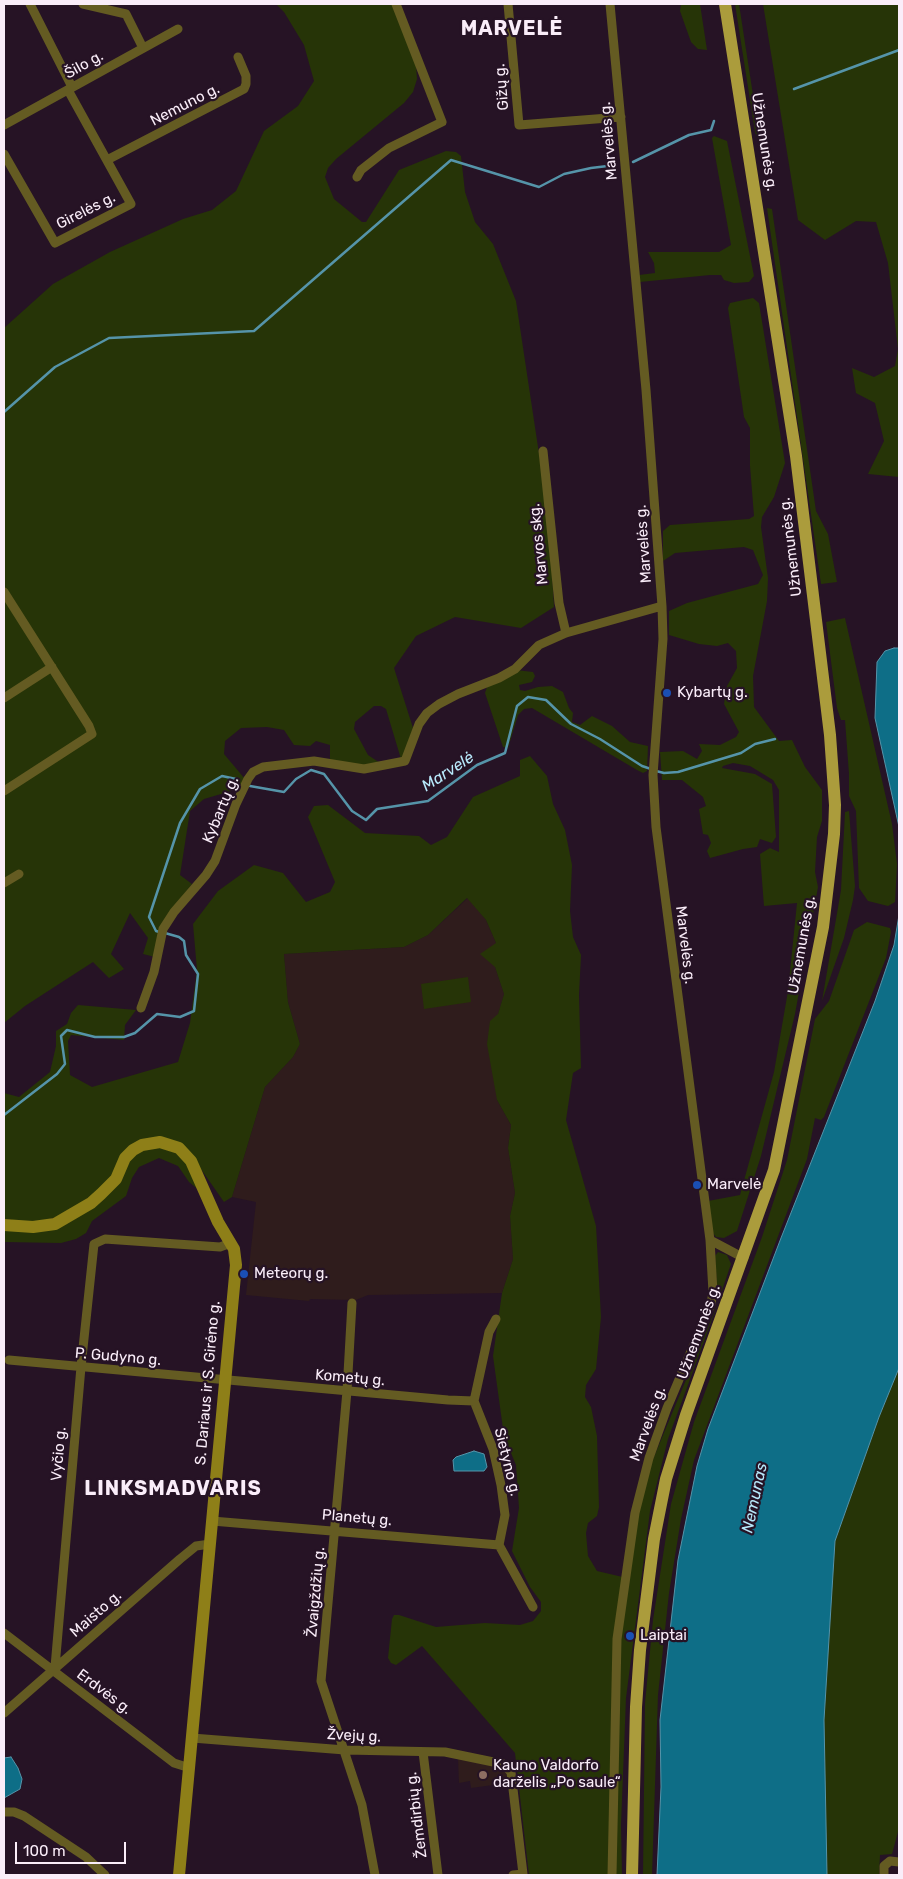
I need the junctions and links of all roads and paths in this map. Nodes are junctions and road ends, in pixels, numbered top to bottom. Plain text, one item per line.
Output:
1 (30, 4) edge
2 (83, 4) edge
3 (396, 4) edge
4 (508, 4) edge
5 (610, 4) edge
6 (725, 4) edge
7 (178, 29) dead end
8 (143, 48) junction
9 (238, 57) dead end
10 (70, 89) junction
11 (621, 116) junction
12 (4, 125) edge
13 (4, 154) edge
14 (107, 160) junction
15 (357, 177) dead end
16 (543, 451) dead end
17 (4, 592) edge
18 (7, 604) edge
19 (662, 606) junction
20 (566, 633) junction
21 (52, 667) junction
22 (4, 698) edge
23 (4, 791) edge
24 (19, 874) dead end
25 (4, 883) edge
26 (140, 1008) dead end
27 (4, 1225) edge
28 (710, 1240) junction
29 (231, 1243) junction
30 (744, 1258) junction
31 (352, 1303) dead end
32 (496, 1319) dead end
33 (9, 1360) dead end
34 (80, 1367) junction
35 (225, 1380) junction
36 (347, 1391) junction
37 (474, 1401) junction
38 (212, 1520) junction
39 (336, 1530) junction
40 (210, 1544) junction
41 (499, 1545) junction
42 (533, 1607) dead end
43 (4, 1634) edge
44 (54, 1669) junction
45 (4, 1713) edge
46 (192, 1738) junction
47 (345, 1750) junction
48 (423, 1752) junction
49 (190, 1768) junction
50 (4, 1812) edge
51 (894, 1862) edge
52 (105, 1875) edge
53 (179, 1875) edge
54 (375, 1875) edge
55 (438, 1875) edge
56 (513, 1875) edge
57 (612, 1875) edge
58 (632, 1875) edge
59 (884, 1875) edge

1 - 10 street, Girelės g.
2 - 8 street
3 - 15 street
4 - 11 street, Gižų g.
5 - 11 street, Marvelės g.
6 - 30 main road, Užnemunės g.
7 - 8 street, Šilo g.
8 - 10 street, Šilo g.
9 - 14 street, Nemuno g.
10 - 12 street, Šilo g.
10 - 14 street, Girelės g.
11 - 19 street, Marvelės g.
13 - 14 street, Girelės g.
16 - 20 street, Marvos skg.
17 - 18 street
18 - 21 street
19 - 20 street, Kybartų g.
19 - 28 street, Marvelės g.
20 - 26 street, Kybartų g.
21 - 22 street
21 - 23 street
24 - 25 street
27 - 29 street, S. Dariaus ir S. Girėno g.
28 - 30 street
28 - 57 street, Marvelės g.
29 - 34 street, Vyčio g.
29 - 35 street, S. Dariaus ir S. Girėno g.
30 - 58 main road, Užnemunės g.
31 - 36 street, Žvaigždžių g.
32 - 37 street
33 - 34 street, P. Gudyno g.
34 - 35 street, P. Gudyno g.
34 - 44 street, Vyčio g.
35 - 36 street, Kometų g.
35 - 38 street, S. Dariaus ir S. Girėno g.
36 - 37 street, Kometų g.
36 - 39 street, Žvaigždžių g.
37 - 41 street, Sietyno g.
38 - 39 street, Planetų g.
38 - 40 street, S. Dariaus ir S. Girėno g.
39 - 41 street, Planetų g.
39 - 47 street, Žvaigždžių g.
40 - 44 street, Maisto g.
40 - 46 street, S. Dariaus ir S. Girėno g.
41 - 42 street
43 - 44 street, Erdvės g.
44 - 45 street, Maisto g.
44 - 49 street, Erdvės g.
46 - 47 street, Žvejų g.
46 - 49 street, S. Dariaus ir S. Girėno g.
47 - 48 street, Žvejų g.
47 - 54 street, Žvaigždžių g.
48 - 55 street, Žemdirbių g.
48 - 56 street, Žvejų g.
49 - 53 street, S. Dariaus ir S. Girėno g.
50 - 52 street
51 - 59 street

